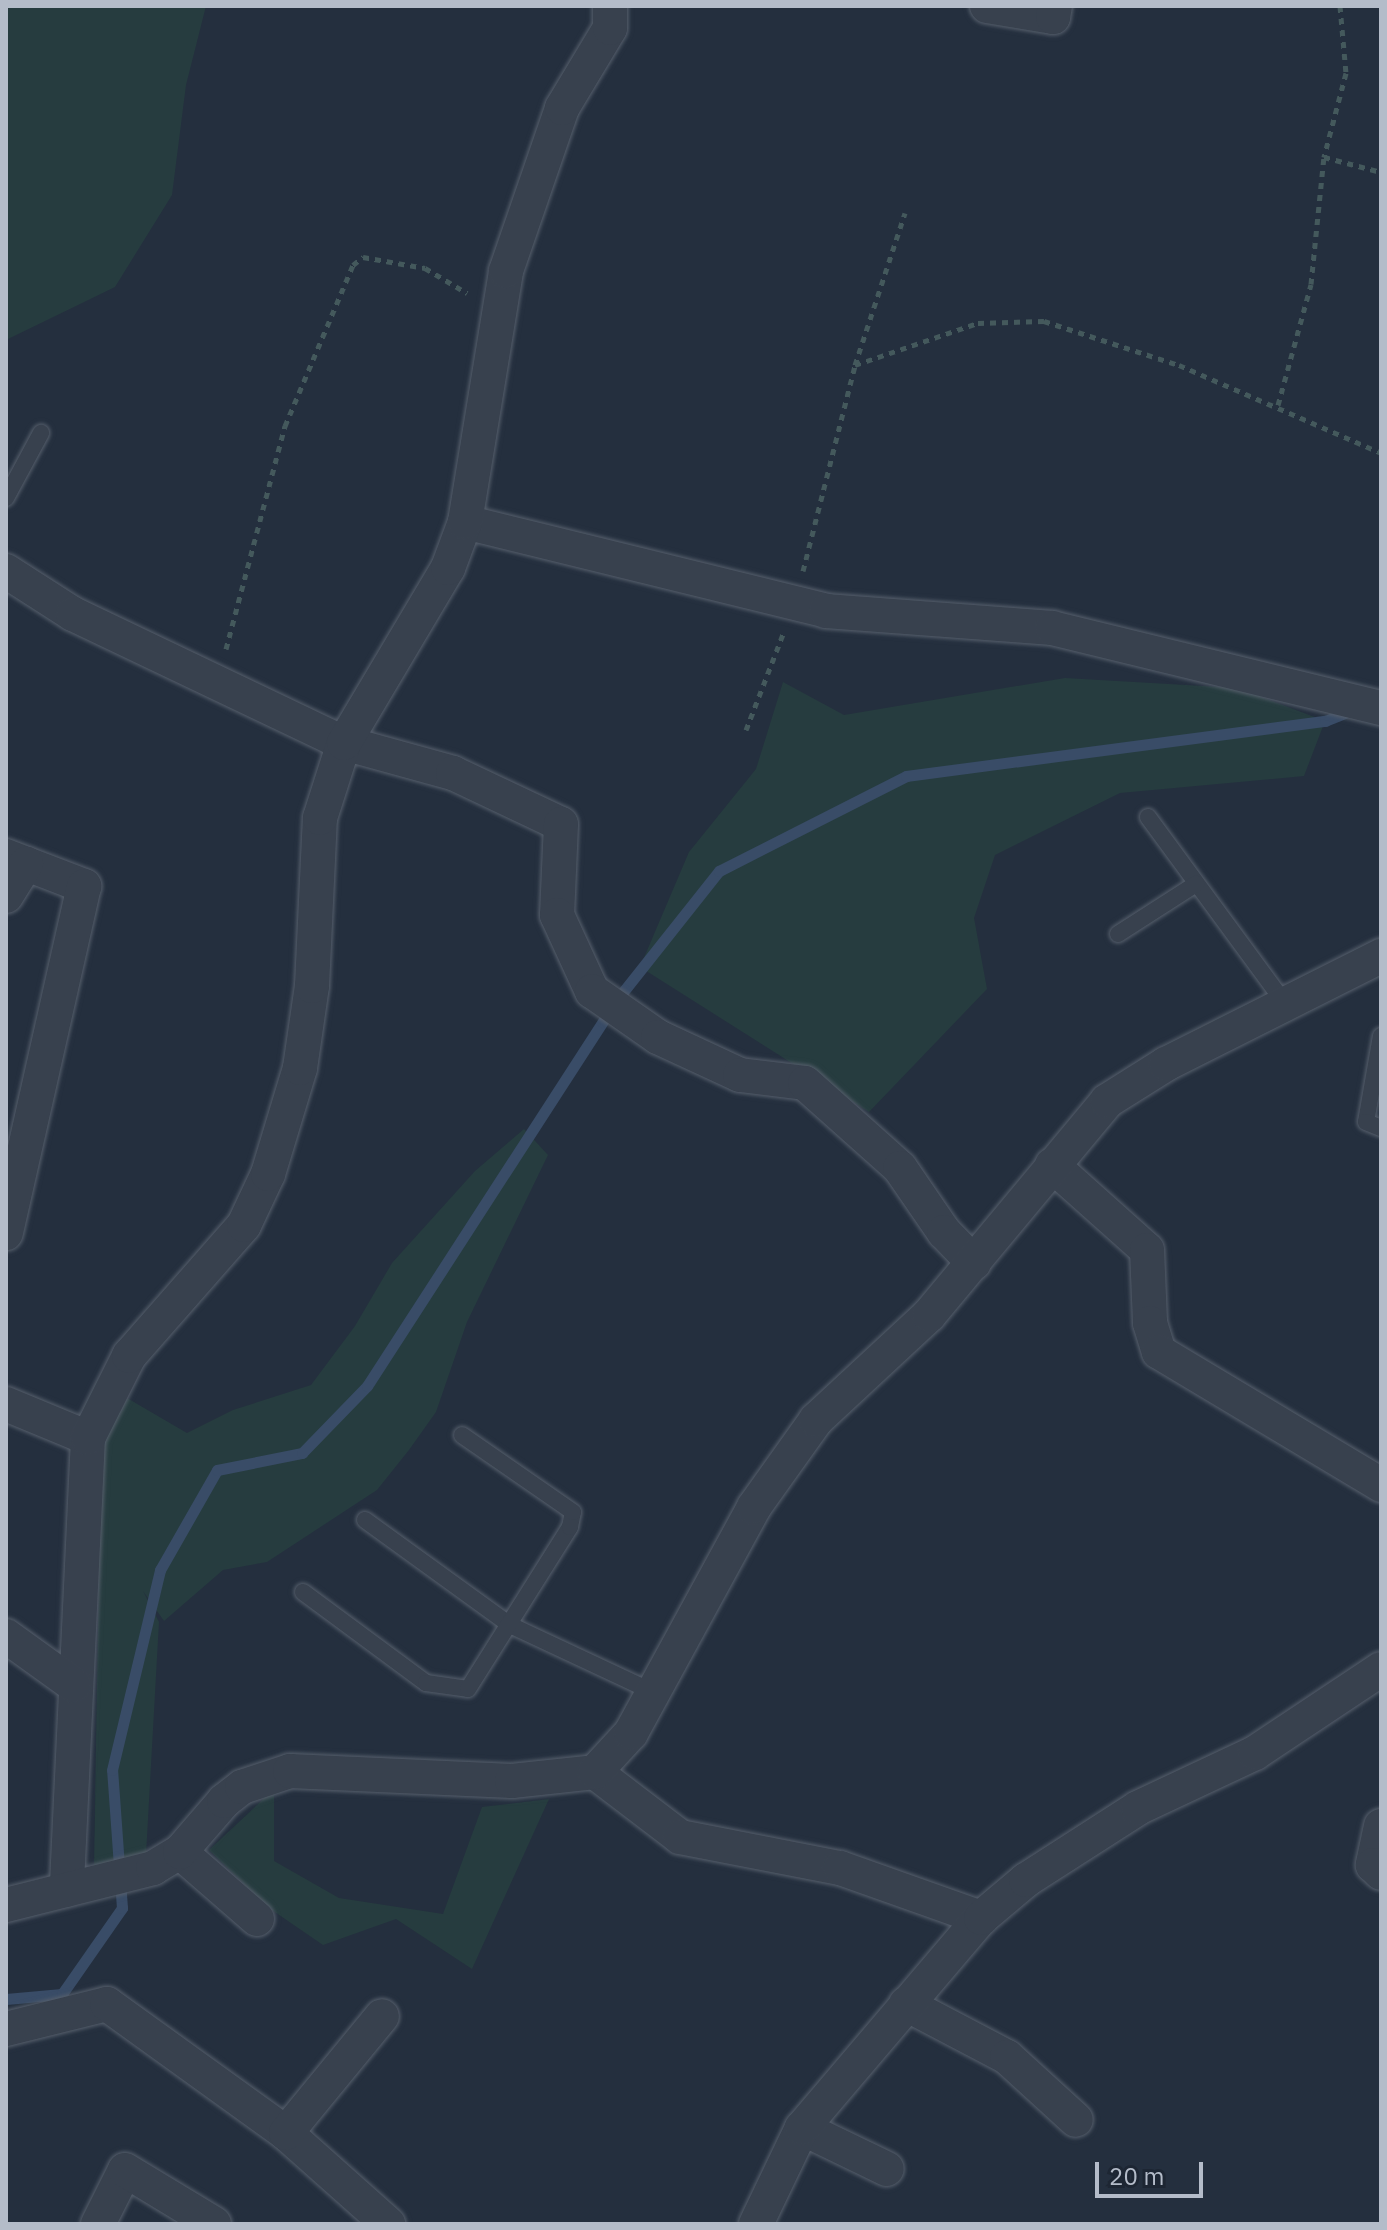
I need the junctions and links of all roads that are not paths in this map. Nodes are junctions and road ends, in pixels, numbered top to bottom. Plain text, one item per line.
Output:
1 (610, 6) edge
2 (987, 6) edge
3 (1055, 6) edge
4 (41, 433) dead end
5 (6, 498) edge
6 (465, 522) junction
7 (6, 571) edge
8 (1381, 708) edge
9 (344, 743) junction
10 (1148, 817) dead end
11 (16, 860) edge
12 (1196, 884) junction
13 (6, 896) edge
14 (1118, 934) dead end
15 (1381, 956) edge
16 (1286, 1005) junction
17 (1381, 1036) edge
18 (1381, 1128) edge
19 (1052, 1165) junction
20 (6, 1233) edge
21 (974, 1263) junction
22 (6, 1404) edge
23 (462, 1435) dead end
24 (88, 1438) junction
25 (1381, 1485) edge
26 (365, 1520) dead end
27 (303, 1592) dead end
28 (510, 1625) junction
29 (6, 1636) edge
30 (1381, 1669) edge
31 (74, 1685) junction
32 (653, 1692) junction
33 (595, 1772) junction
34 (1381, 1826) edge
35 (166, 1860) junction
36 (1381, 1873) edge
37 (81, 1887) junction
38 (6, 1905) edge
39 (981, 1918) junction
40 (257, 1919) dead end
41 (906, 2004) junction
42 (382, 2016) dead end
43 (6, 2029) edge
44 (1076, 2120) dead end
45 (802, 2128) junction
46 (286, 2133) junction
47 (887, 2169) dead end
48 (98, 2224) edge
49 (214, 2224) edge
50 (388, 2224) edge
51 (756, 2224) edge

1 - 6 street
2 - 3 street
4 - 5 lane
6 - 8 street
6 - 9 street
7 - 9 street
9 - 21 street
9 - 24 street
10 - 12 lane
11 - 13 street
11 - 20 street
12 - 14 lane
12 - 16 lane
15 - 16 street
16 - 19 street
17 - 18 lane
19 - 21 street
19 - 25 street
21 - 32 street
22 - 24 street
23 - 28 lane
24 - 31 street
26 - 28 lane
27 - 28 lane
28 - 32 lane
29 - 31 street
30 - 39 street
31 - 37 street
32 - 33 street
33 - 35 street
33 - 39 street
34 - 36 street
35 - 37 street
35 - 40 street
37 - 38 street
39 - 41 street
41 - 44 street
41 - 45 street
42 - 46 street
43 - 46 street
45 - 47 street
45 - 51 street
46 - 50 street
48 - 49 street

